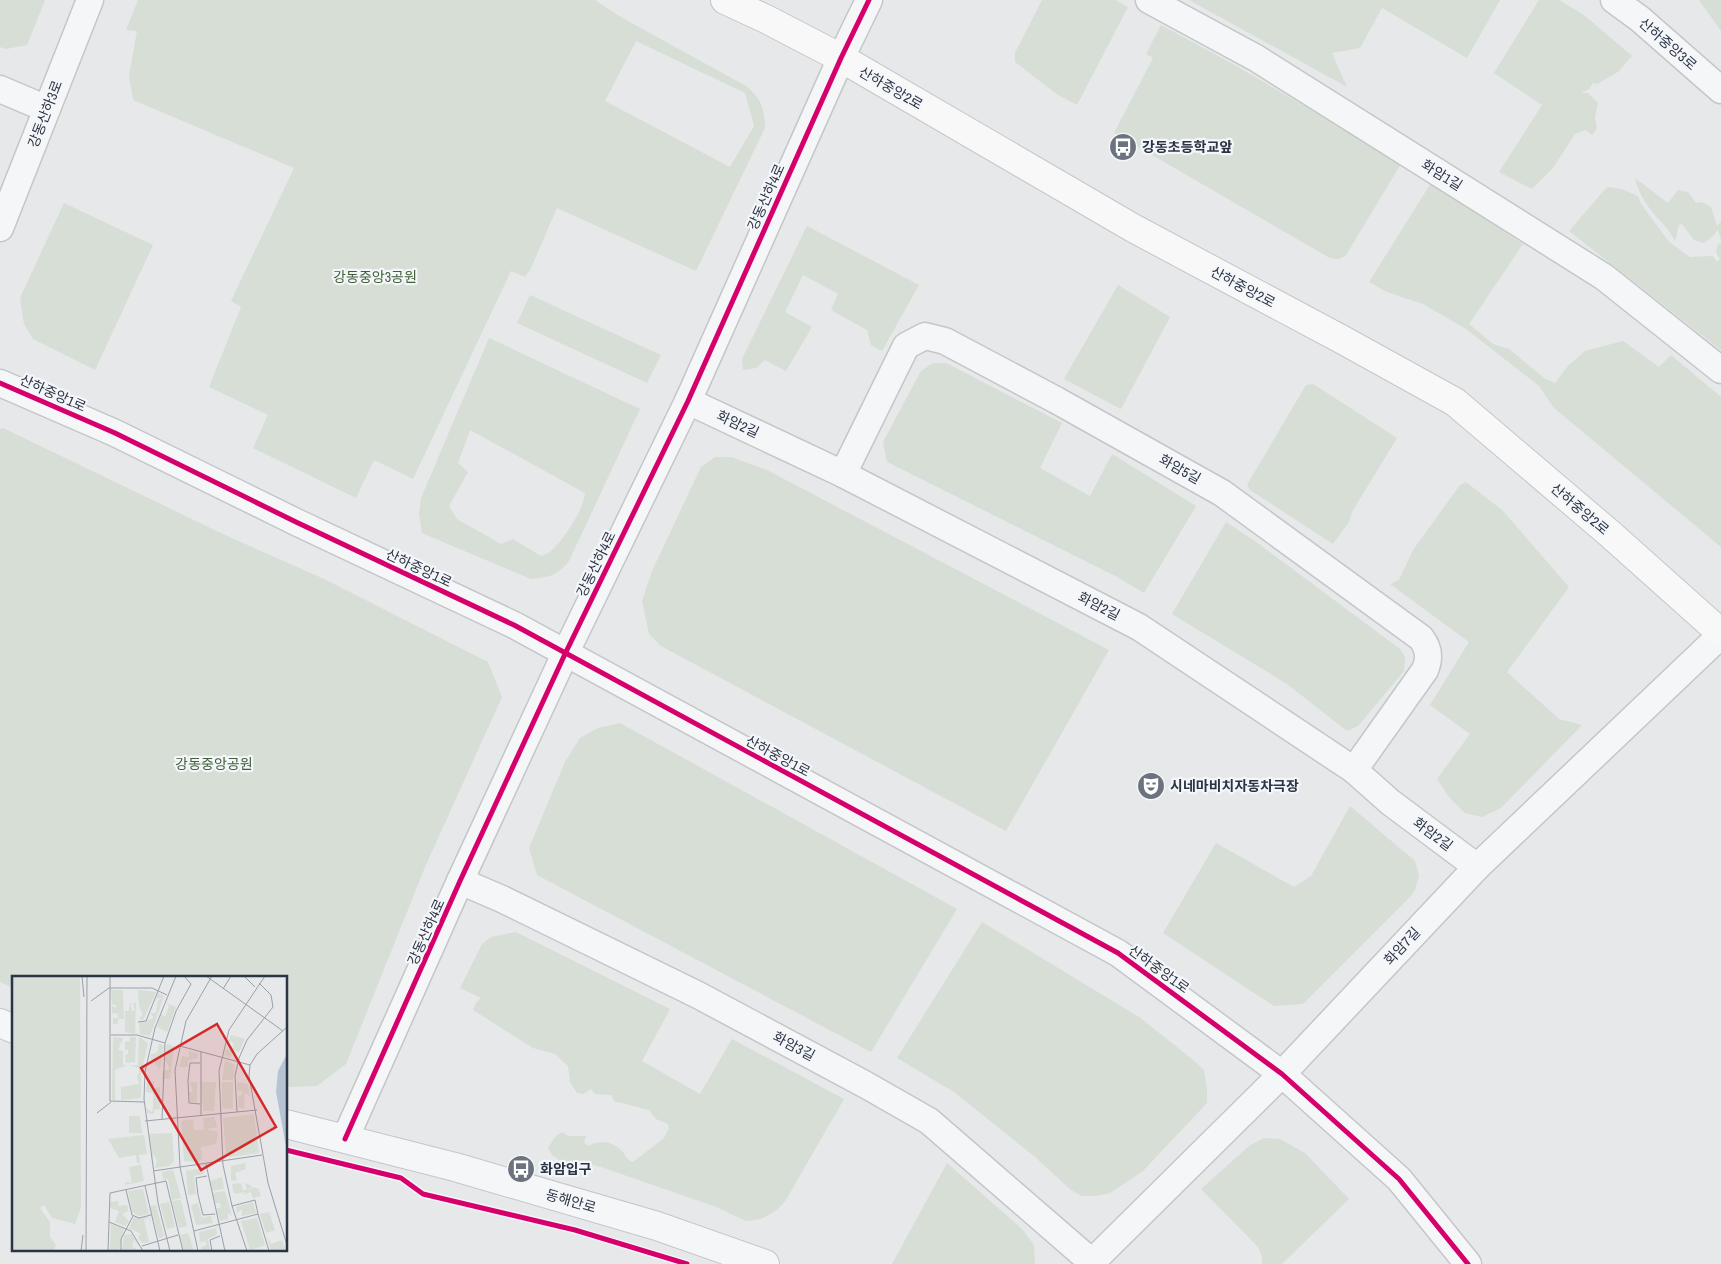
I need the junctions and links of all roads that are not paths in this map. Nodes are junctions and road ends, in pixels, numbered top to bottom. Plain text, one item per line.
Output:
1 (90, 0) edge
2 (725, 0) edge
3 (869, 0) edge
4 (1149, 0) edge
5 (1614, 0) edge
6 (841, 58) junction
7 (0, 89) edge
8 (1721, 90) edge
9 (47, 109) junction
10 (0, 228) edge
11 (1721, 370) edge
12 (0, 382) edge
13 (688, 401) junction
14 (844, 474) junction
15 (1721, 634) edge
16 (566, 654) junction
17 (1354, 770) junction
18 (1477, 867) junction
19 (460, 881) junction
20 (0, 1023) edge
21 (12, 1028) edge
22 (1282, 1074) junction
23 (288, 1125) edge
24 (345, 1139) junction
25 (1092, 1263) edge
26 (765, 1264) edge
27 (1468, 1264) edge

1 - 9 street, 강동산하3로
2 - 6 main road, 산하중앙2로
3 - 6 street, 강동산하4로
4 - 11 street, 화암1길
5 - 8 street, 산하중앙3로
6 - 13 street, 강동산하4로
6 - 15 main road, 산하중앙2로
7 - 9 street
9 - 10 street, 강동산하3로
12 - 16 street, 산하중앙1로
13 - 14 street, 화암2길
13 - 16 street, 강동산하4로
14 - 17 street, 화암2길
14 - 17 street, 화암5길
15 - 18 street, 화암7길
16 - 19 street, 강동산하4로
16 - 22 street, 산하중앙1로
17 - 18 street, 화암2길
18 - 22 street, 화암7길
19 - 24 street, 강동산하4로
19 - 25 street, 화암3길
20 - 21 street
22 - 25 street, 화암7길
22 - 27 street, 산하중앙1로
23 - 24 street, 동해안로
24 - 26 street, 동해안로

